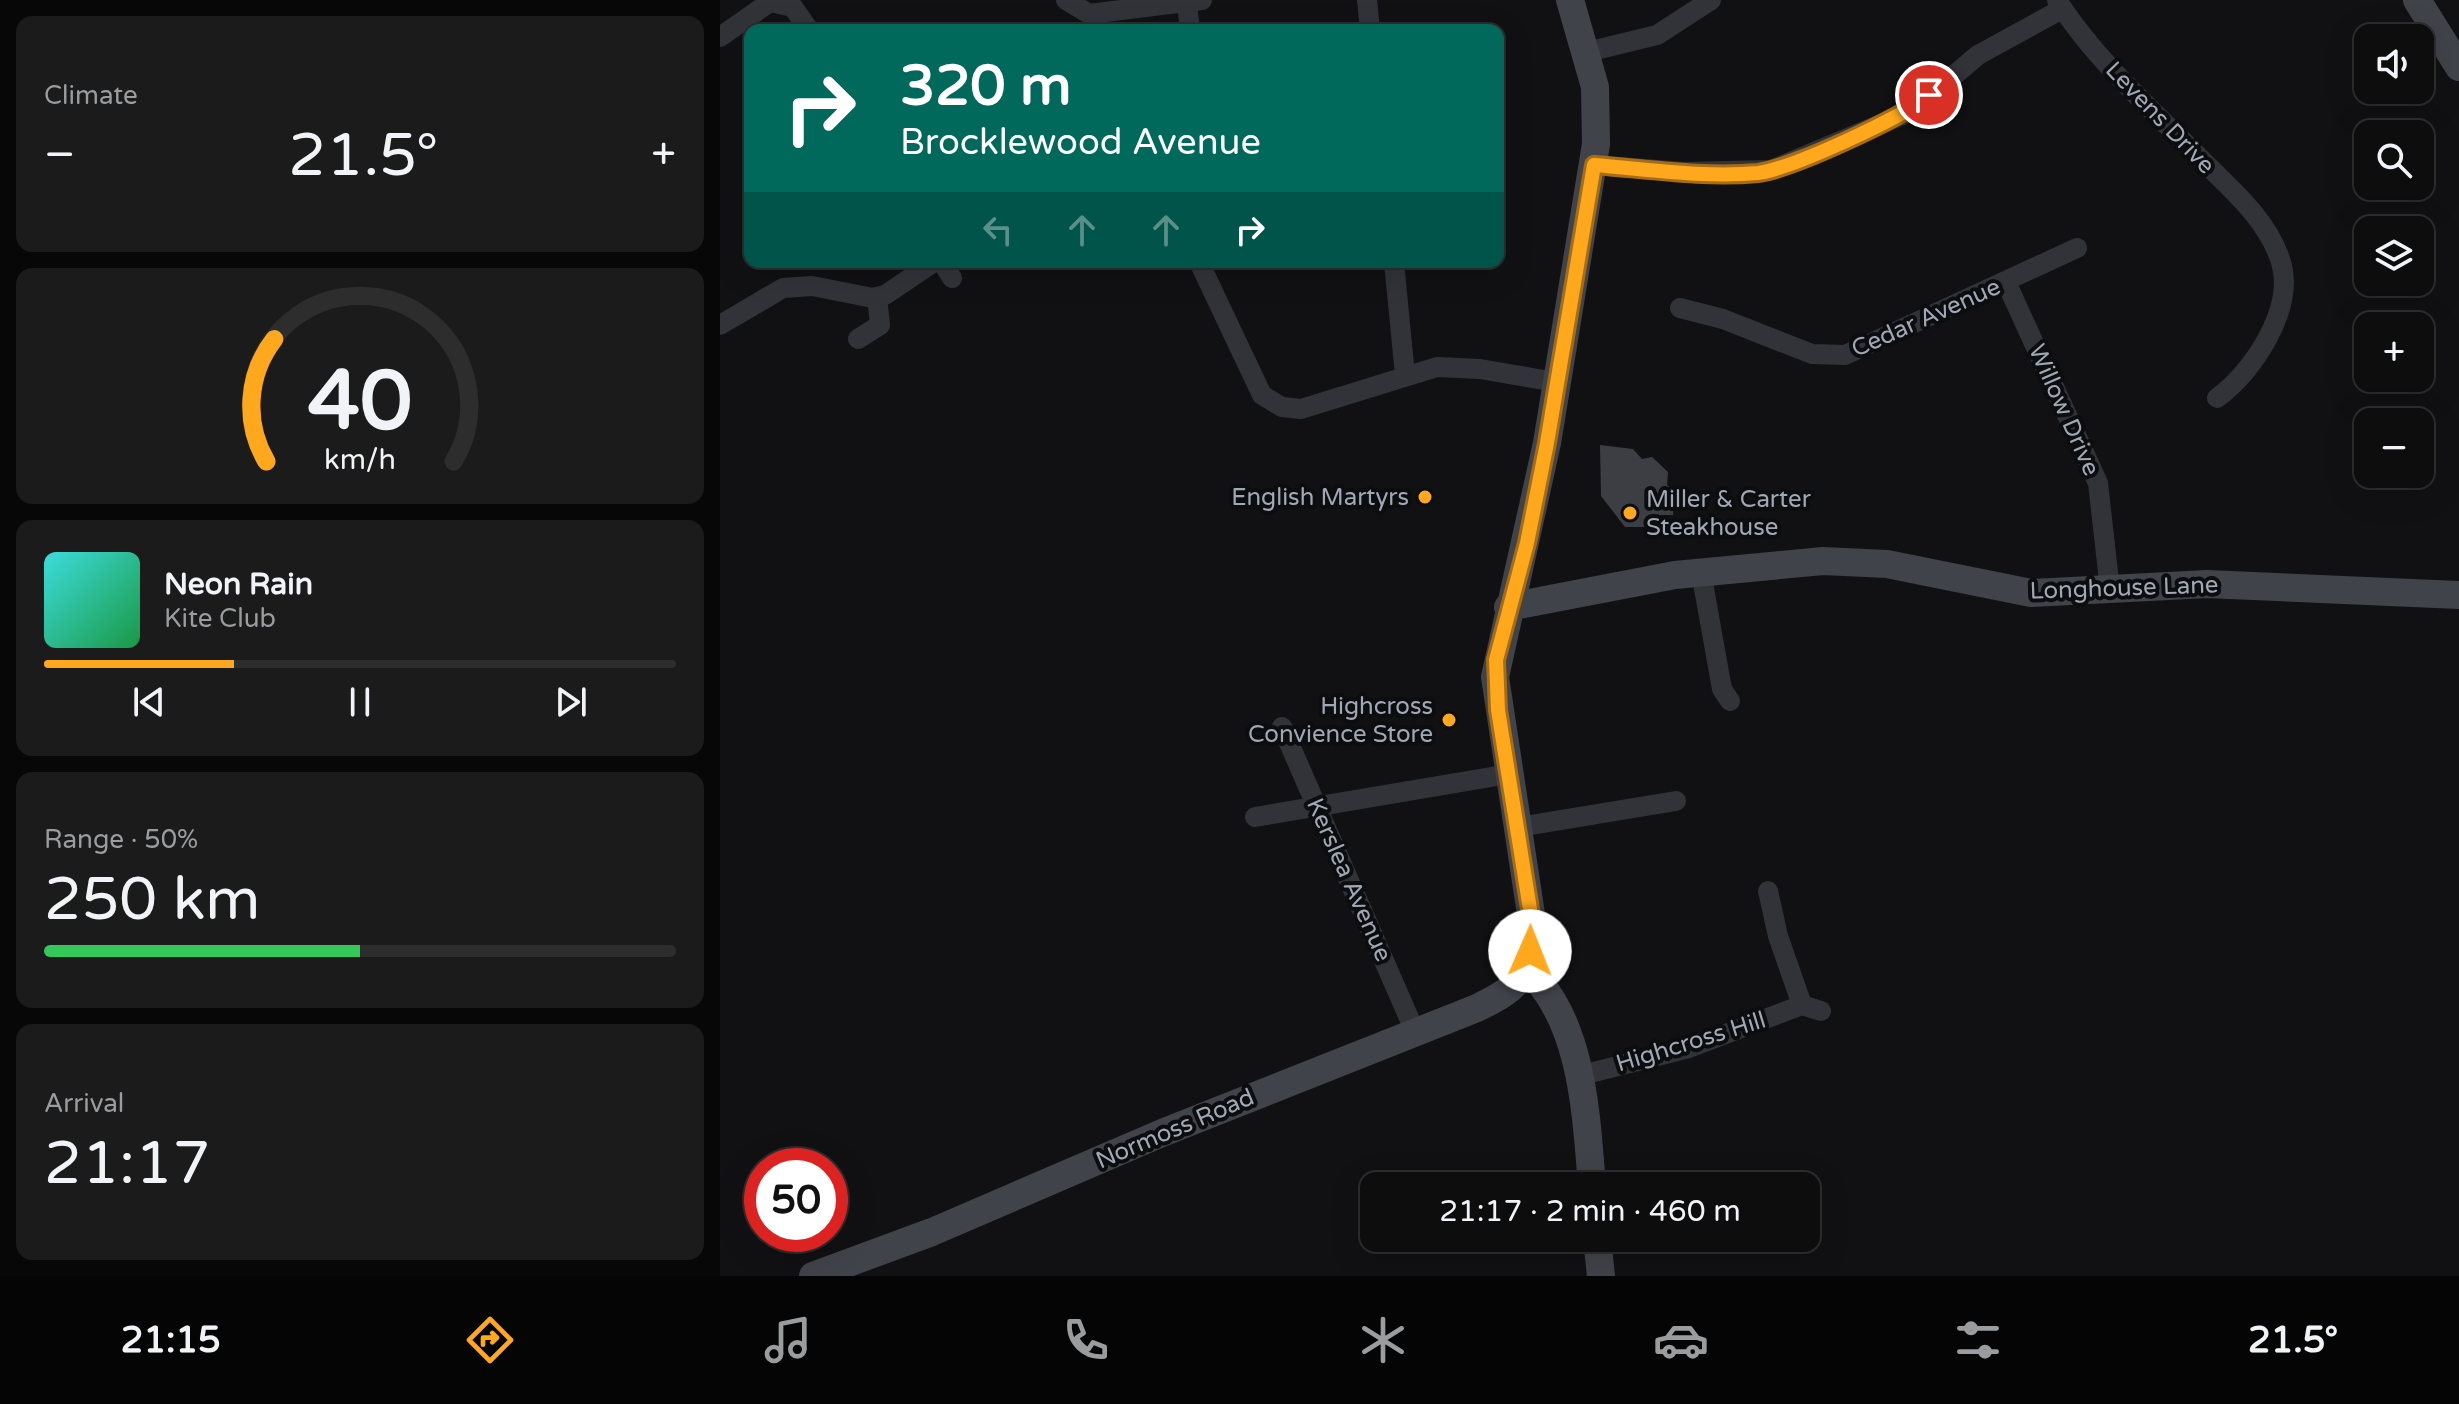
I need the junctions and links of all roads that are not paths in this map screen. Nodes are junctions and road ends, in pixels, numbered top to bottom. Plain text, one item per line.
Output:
1 (1066, 0) edge
2 (1367, 0) edge
3 (1570, 0) edge
4 (1711, 0) edge
5 (2417, 0) edge
6 (770, 1) edge
7 (1195, 2) edge
8 (2060, 4) edge
9 (805, 24) edge
10 (1191, 24) edge
11 (1369, 24) edge
12 (720, 37) edge
13 (1587, 52) junction
14 (2459, 67) edge
15 (1594, 165) junction
16 (2077, 248) dead end
17 (924, 268) edge
18 (1202, 268) edge
19 (1214, 268) edge
20 (1395, 268) edge
21 (2006, 282) junction
22 (1213, 289) junction
23 (877, 297) junction
24 (1680, 308) dead end
25 (720, 325) edge
26 (858, 339) dead end
27 (1405, 375) junction
28 (1556, 382) junction
29 (2217, 398) dead end
30 (1701, 572) junction
31 (2110, 590) junction
32 (2459, 595) edge
33 (1508, 607) junction
34 (1730, 701) dead end
35 (1282, 727) dead end
36 (1509, 774) junction
37 (1676, 801) dead end
38 (1316, 805) junction
39 (1255, 817) dead end
40 (1518, 827) junction
41 (1768, 891) dead end
42 (1526, 968) junction
43 (1416, 1034) junction
44 (1578, 1076) junction
45 (1590, 1172) edge
46 (1598, 1252) edge
47 (868, 1267) edge
48 (813, 1276) edge
49 (1601, 1276) edge

1 - 7 street
2 - 11 street
3 - 13 main road
4 - 13 street
5 - 14 main road
6 - 9 street
6 - 12 street
7 - 10 street
8 - 15 street
8 - 29 street, Levens Drive
13 - 15 main road
15 - 28 main road
16 - 21 street, Cedar Avenue
17 - 23 street
18 - 22 street
19 - 22 street
20 - 27 street
21 - 24 street, Cedar Avenue
21 - 31 street, Willow Drive
22 - 27 street
23 - 25 street
23 - 26 street
27 - 28 street
28 - 33 main road
30 - 31 main road, Longhouse Lane
30 - 33 main road, Longhouse Lane
30 - 34 street
31 - 32 main road, Longhouse Lane
33 - 36 main road
35 - 38 street, Kerslea Avenue
36 - 38 street
36 - 40 main road
37 - 40 street
38 - 39 street
38 - 43 street, Kerslea Avenue
40 - 42 main road
41 - 44 street, Highcross Hill
42 - 43 main road, Normoss Road
42 - 44 main road
43 - 47 main road, Normoss Road
44 - 45 main road
46 - 49 main road
47 - 48 main road, Normoss Road

